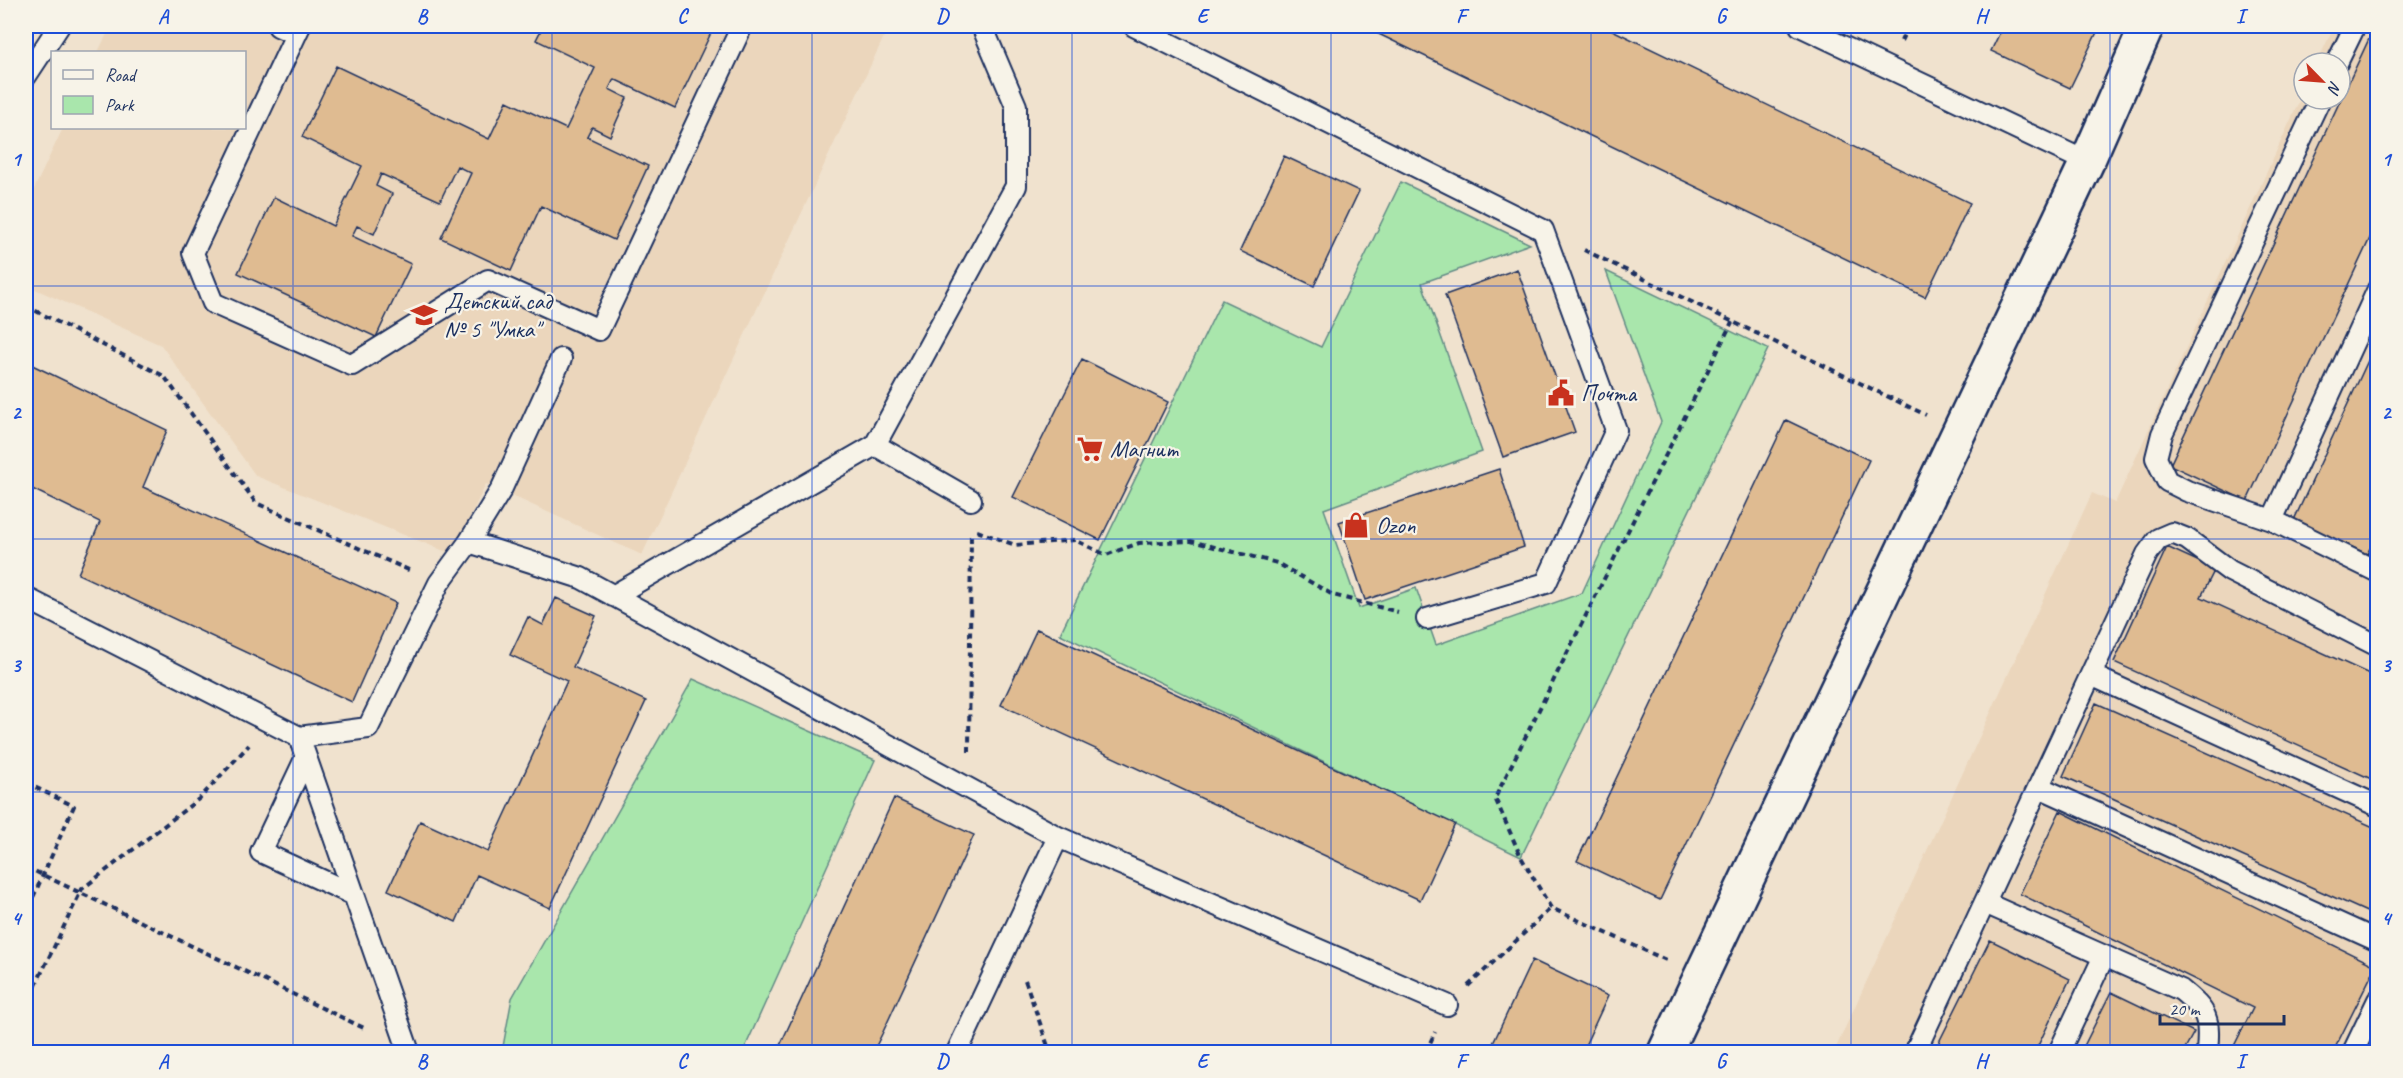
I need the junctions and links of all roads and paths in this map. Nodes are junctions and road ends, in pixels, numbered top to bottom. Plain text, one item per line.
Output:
1 (58, 26) edge
2 (278, 26) edge
3 (742, 26) edge
4 (982, 26) edge
5 (1134, 26) edge
6 (1800, 26) edge
7 (2146, 26) edge
8 (2355, 26) edge
9 (298, 30) edge
10 (2343, 51) edge
11 (26, 76) edge
12 (2314, 111) edge
13 (2086, 162) junction
14 (1543, 230) junction
15 (2378, 289) edge
16 (26, 306) edge
17 (1732, 322) junction
18 (561, 359) dead end
19 (1960, 432) junction
20 (875, 445) junction
21 (971, 500) dead end
22 (2272, 520) junction
23 (469, 542) junction
24 (2378, 572) edge
25 (439, 583) junction
26 (614, 596) junction
27 (26, 598) edge
28 (1427, 619) joint
29 (2378, 646) edge
30 (2091, 675) junction
31 (270, 722) junction
32 (299, 737) junction
33 (306, 757) junction
34 (26, 783) edge
35 (2038, 787) junction
36 (969, 789) junction
37 (2378, 806) edge
38 (1058, 837) junction
39 (26, 867) edge
40 (42, 875) junction
41 (80, 894) junction
42 (354, 895) junction
43 (1985, 903) junction
44 (1551, 908) junction
45 (26, 913) edge
46 (1011, 937) junction
47 (2378, 941) edge
48 (2104, 956) junction
49 (1701, 976) junction
50 (2378, 1000) edge
51 (26, 1005) edge
52 (1447, 1005) joint
53 (408, 1051) edge
54 (957, 1053) edge
55 (1050, 1053) edge
56 (1665, 1053) edge
57 (1915, 1053) edge
58 (2059, 1053) edge
59 (2207, 1053) edge
60 (2353, 1053) edge

1 - 11 lane
2 - 9 lane
3 - 9 lane
4 - 20 lane
5 - 14 lane
6 - 13 lane
7 - 13 street
8 - 10 lane
12 - 22 lane
13 - 19 street
14 - 17 path
14 - 28 lane
15 - 22 lane
16 - 25 path
17 - 19 path
17 - 44 path
18 - 23 lane
19 - 49 street
20 - 21 lane
20 - 26 lane
22 - 24 lane
23 - 25 lane
23 - 26 lane
25 - 32 lane
26 - 36 lane
27 - 31 lane
28 - 36 path
29 - 30 lane
30 - 35 lane
30 - 37 lane
31 - 32 lane
31 - 41 path
32 - 33 lane
33 - 42 lane
33 - 42 lane
34 - 40 path
35 - 43 lane
35 - 47 lane
36 - 38 lane
38 - 46 lane
38 - 52 lane
39 - 40 path
40 - 41 path
40 - 45 path
41 - 51 path
41 - 53 path
42 - 53 lane
43 - 48 lane
43 - 57 lane
44 - 49 path
44 - 52 path
46 - 54 lane
46 - 55 path
48 - 58 lane
48 - 59 lane
49 - 56 street
50 - 60 lane

